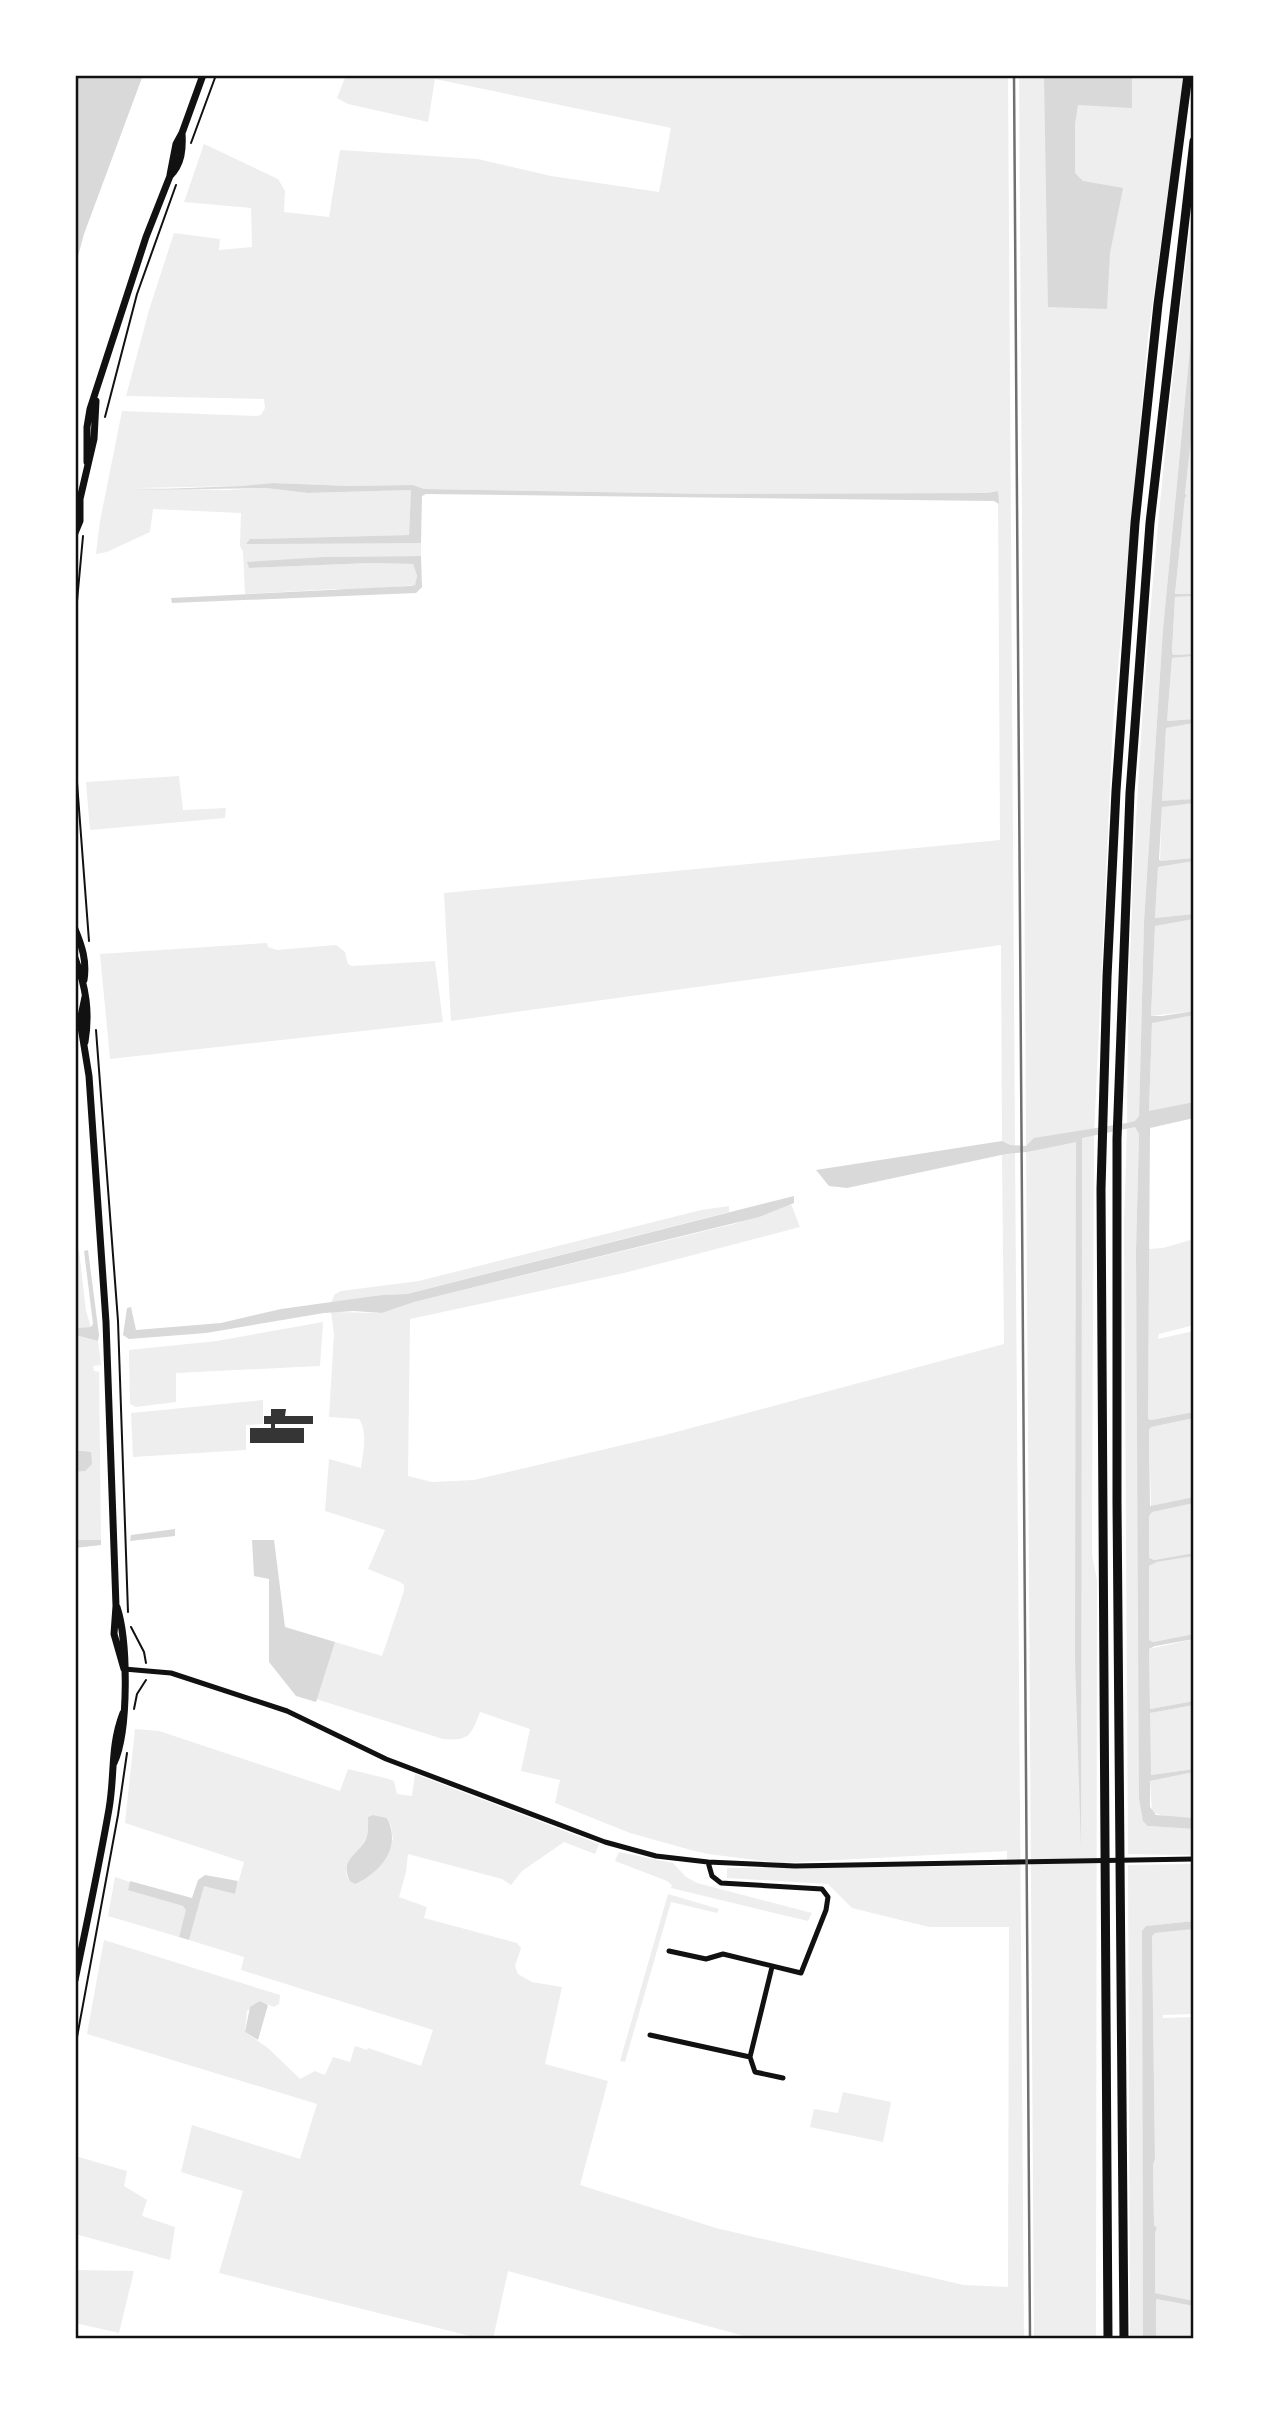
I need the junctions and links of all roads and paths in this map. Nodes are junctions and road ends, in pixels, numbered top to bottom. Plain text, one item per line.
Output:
1 (216, 75) edge
2 (1188, 75) edge
3 (203, 78) edge
4 (1194, 141) edge
5 (189, 150) dead end
6 (180, 175) dead end
7 (102, 426) dead end
8 (80, 499) junction
9 (75, 511) edge
10 (79, 533) edge
11 (75, 624) edge
12 (75, 929) edge
13 (75, 958) edge
14 (83, 981) junction
15 (124, 1669) junction
16 (146, 1670) junction
17 (133, 1710) dead end
18 (128, 1748) dead end
19 (1194, 1858) edge
20 (708, 1863) junction
21 (669, 1951) dead end
22 (772, 1967) junction
23 (75, 1980) edge
24 (650, 2035) dead end
25 (75, 2048) edge
26 (750, 2057) junction
27 (783, 2078) dead end
28 (1108, 2339) edge
29 (1124, 2339) edge

1 - 5 path
2 - 28 highway
3 - 8 main road
4 - 29 highway
6 - 7 path
8 - 9 main road
8 - 10 main road
10 - 11 path
12 - 14 main road
13 - 14 main road
14 - 15 main road
15 - 16 street
15 - 23 main road
16 - 17 path
16 - 20 street
18 - 25 path
19 - 20 street
20 - 22 street
21 - 22 street
22 - 26 street
24 - 26 street
26 - 27 street

